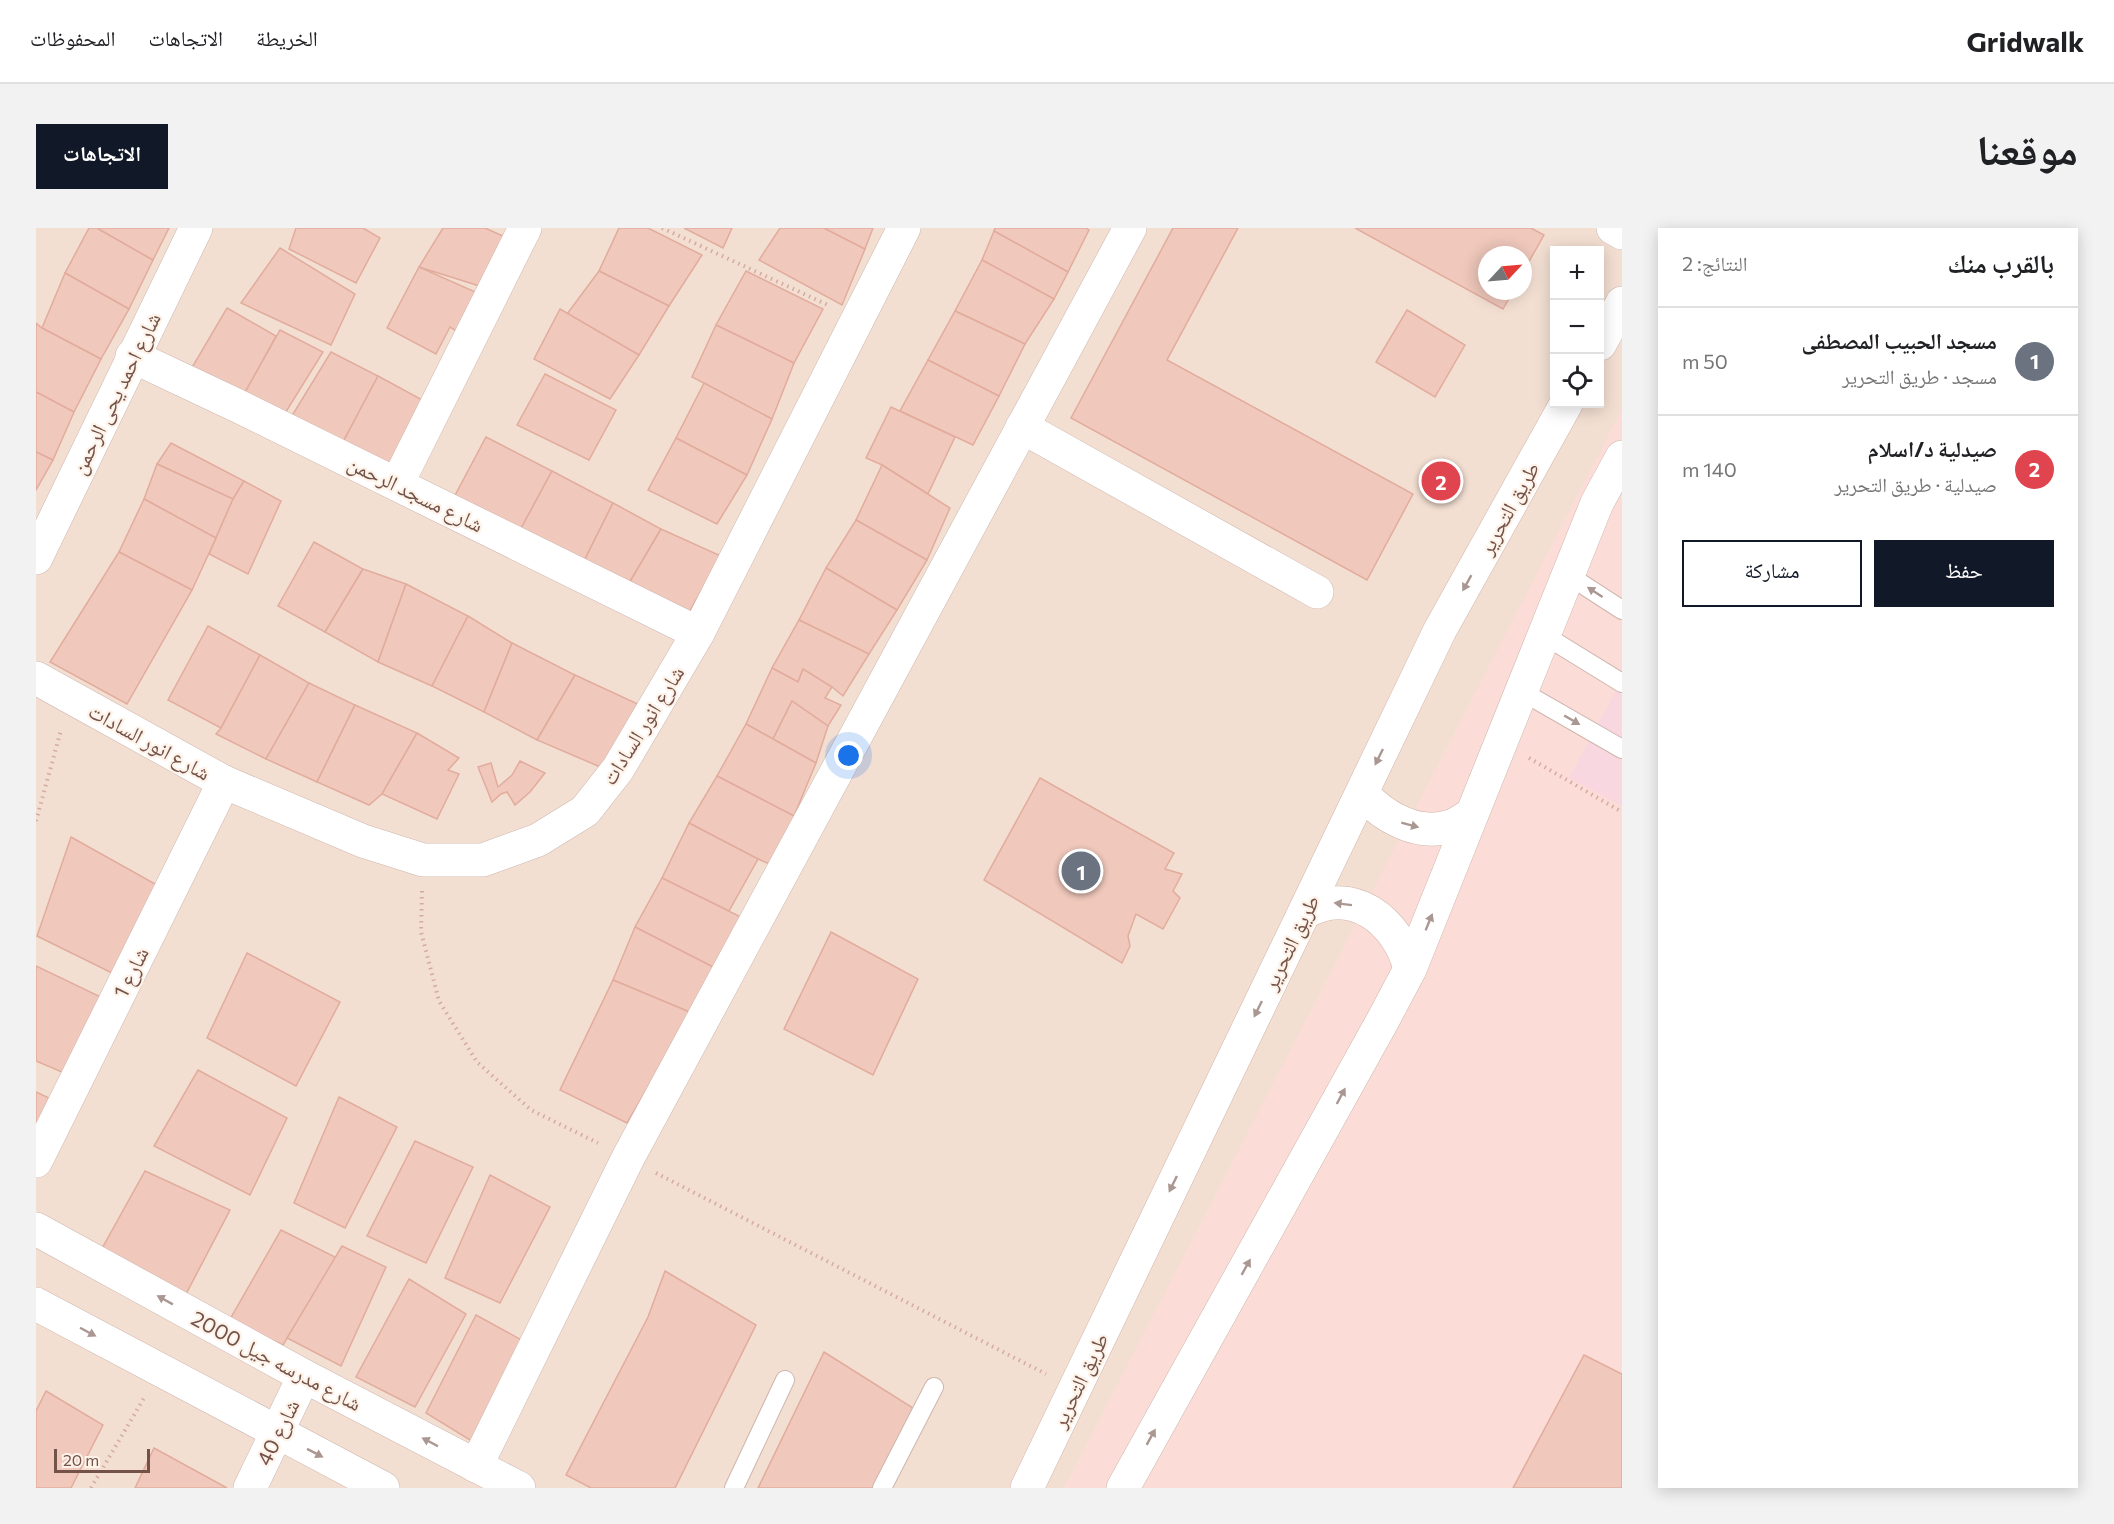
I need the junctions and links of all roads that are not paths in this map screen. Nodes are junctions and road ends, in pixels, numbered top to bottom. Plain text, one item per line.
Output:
1 (196, 228) edge
2 (525, 228) edge
3 (904, 228) edge
4 (1130, 228) edge
5 (1613, 228) edge
6 (1622, 233) edge
7 (1622, 303) edge
8 (1604, 335) edge
9 (132, 356) junction
10 (1564, 408) edge
11 (1022, 427) junction
12 (1622, 457) edge
13 (397, 484) junction
14 (36, 558) edge
15 (1568, 575) junction
16 (1317, 592) dead end
17 (1622, 610) edge
18 (698, 633) junction
19 (1544, 635) junction
20 (36, 678) edge
21 (1622, 683) edge
22 (1521, 691) junction
23 (1622, 749) edge
24 (224, 782) junction
25 (1362, 793) junction
26 (1472, 814) junction
27 (1304, 913) junction
28 (1410, 969) junction
29 (36, 1161) edge
30 (36, 1229) edge
31 (36, 1304) edge
32 (304, 1376) junction
33 (786, 1380) dead end
34 (934, 1387) dead end
35 (277, 1433) junction
36 (476, 1466) junction
37 (250, 1488) edge
38 (383, 1488) edge
39 (519, 1488) edge
40 (734, 1488) edge
41 (882, 1488) edge
42 (1027, 1488) edge
43 (1123, 1488) edge

1 - 9 street, شارع احمد يحى الرحمن
2 - 13 street
3 - 18 street, شارع انور السادات
4 - 11 street
5 - 6 street
7 - 8 street
9 - 13 street, شارع مسجد الرحمن
9 - 14 street, شارع احمد يحى الرحمن
10 -> 25 street, طريق التحرير
11 - 16 street
11 - 36 street
12 - 15 street
13 - 18 street, شارع مسجد الرحمن
17 -> 15 lane
15 - 19 street
18 - 24 street, شارع انور السادات
19 - 21 lane
19 - 22 street
20 - 24 street, شارع انور السادات
22 -> 23 lane
22 - 26 street
24 - 29 street, شارع 1
25 -> 26 street
25 - 27 street, طريق التحرير
28 -> 26 street
28 -> 27 street
27 -> 42 street, طريق التحرير
43 -> 28 street
32 -> 30 street, شارع مدرسه جيل 2000
31 -> 35 street
32 - 35 street, شارع 40
36 -> 32 street, شارع مدرسه جيل 2000
33 - 40 lane
34 - 41 lane
35 - 37 street, شارع 40
35 -> 38 street
36 - 39 street, شارع مدرسه جيل 2000

